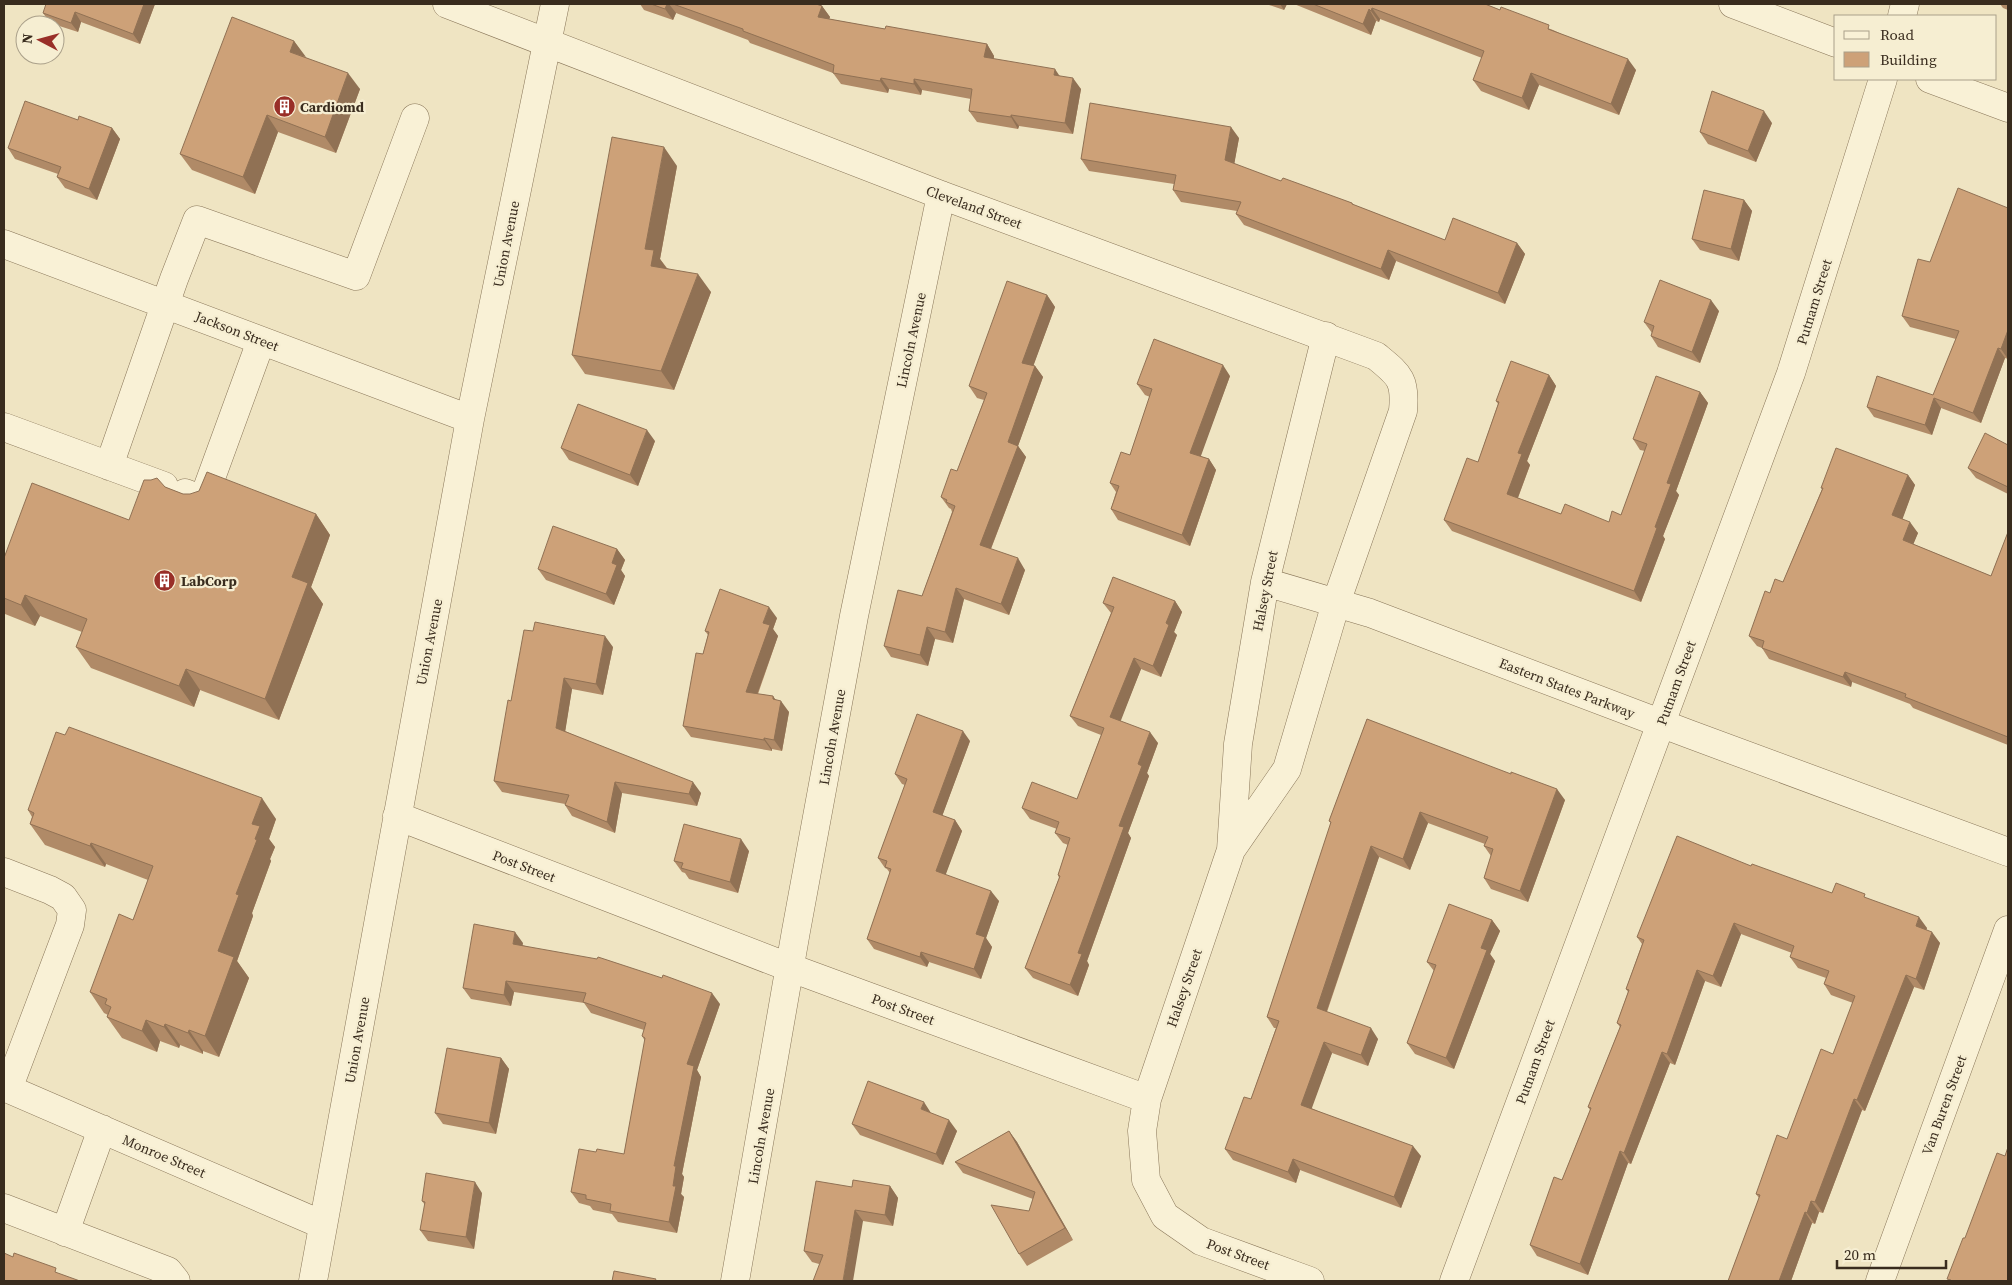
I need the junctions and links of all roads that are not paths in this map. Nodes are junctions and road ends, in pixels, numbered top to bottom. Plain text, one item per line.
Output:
1 (447, 4) edge
2 (554, 4) edge
3 (1733, 4) edge
4 (547, 42) junction
5 (1834, 42) edge
6 (1883, 80) edge
7 (1933, 80) edge
8 (2008, 108) edge
9 (415, 118) dead end
10 (941, 195) junction
11 (4, 244) edge
12 (166, 305) junction
13 (1326, 336) junction
14 (261, 340) junction
15 (1399, 375) joint
16 (470, 419) junction
17 (4, 427) edge
18 (109, 466) junction
19 (1265, 582) junction
20 (1336, 603) junction
21 (1661, 723) junction
22 (397, 816) junction
23 (1231, 850) junction
24 (2008, 852) edge
25 (4, 872) edge
26 (2008, 930) edge
27 (791, 968) junction
28 (6, 1088) edge
29 (1147, 1099) junction
30 (102, 1129) junction
31 (4, 1208) edge
32 (323, 1225) junction
33 (64, 1232) junction
34 (176, 1281) edge
35 (313, 1281) edge
36 (735, 1281) edge
37 (1310, 1281) edge
38 (1454, 1281) edge
39 (1880, 1281) edge

1 - 4 street, Cleveland Street
2 - 4 street, Union Avenue
3 - 5 street
4 - 10 street, Cleveland Street
4 - 16 street, Union Avenue
6 - 21 street, Putnam Street
7 - 8 street
9 - 12 street
10 - 13 street, Cleveland Street
10 - 27 street, Lincoln Avenue
11 - 12 street, Jackson Street
12 - 14 street, Jackson Street
12 - 18 street
13 - 15 street, Cleveland Street
13 - 19 street, Halsey Street
14 - 16 street, Jackson Street
14 - 18 street
15 - 20 street, Halsey Street
16 - 22 street, Union Avenue
17 - 18 street
19 - 20 street, Eastern States Parkway
19 - 23 street, Halsey Street
20 - 21 street, Eastern States Parkway
20 - 23 street, Halsey Street
21 - 24 street, Eastern States Parkway
21 - 38 street, Putnam Street
22 - 27 street, Post Street
22 - 32 street, Union Avenue
23 - 29 street, Halsey Street
25 - 28 street
26 - 39 street, Van Buren Street
27 - 29 street, Post Street
27 - 36 street, Lincoln Avenue
28 - 30 street, Monroe Street
29 - 37 street, Post Street
30 - 32 street, Monroe Street
30 - 33 street
31 - 33 street
32 - 35 street, Union Avenue
33 - 34 street

